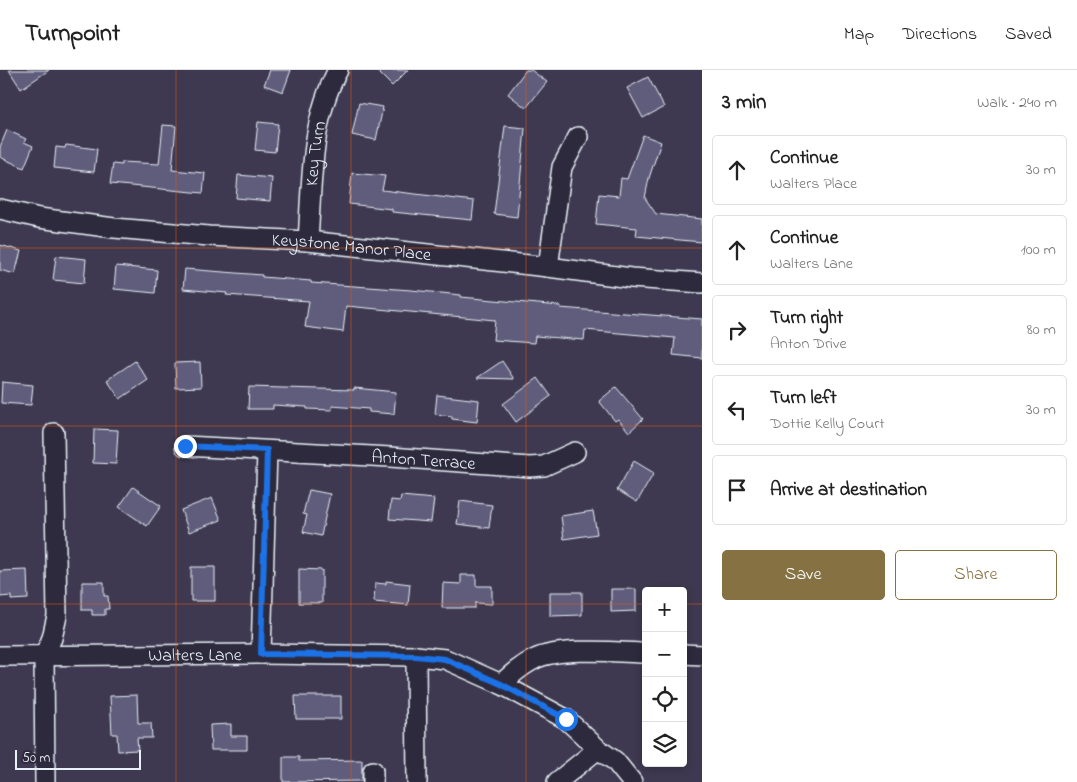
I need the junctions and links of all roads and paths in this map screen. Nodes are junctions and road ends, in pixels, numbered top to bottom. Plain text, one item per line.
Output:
1 (338, 70) edge
2 (578, 136) dead end
3 (0, 209) edge
4 (308, 241) junction
5 (548, 267) junction
6 (702, 283) edge
7 (54, 433) dead end
8 (185, 446) dead end
9 (267, 450) junction
10 (575, 452) dead end
11 (642, 653) edge
12 (261, 654) junction
13 (687, 654) edge
14 (702, 655) edge
15 (0, 656) edge
16 (44, 656) junction
17 (416, 656) junction
18 (501, 684) junction
19 (598, 749) junction
20 (45, 782) edge
21 (417, 782) edge
22 (557, 782) edge
23 (632, 782) edge

1 - 4 street, Key Turn
2 - 5 street
3 - 4 street, Keystone Manor Place
4 - 5 street, Keystone Manor Place
5 - 6 street, Keystone Manor Place
7 - 16 street
8 - 9 street, Anton Terrace
9 - 10 street, Anton Terrace
9 - 12 street
11 - 18 street
12 - 16 street, Walters Lane
12 - 17 street, Walters Lane
13 - 14 street
15 - 16 street, Walters Lane
16 - 20 street
17 - 18 street, Walters Lane
17 - 21 street
18 - 19 street, Walters Lane
19 - 22 street
19 - 23 street, Walters Lane

